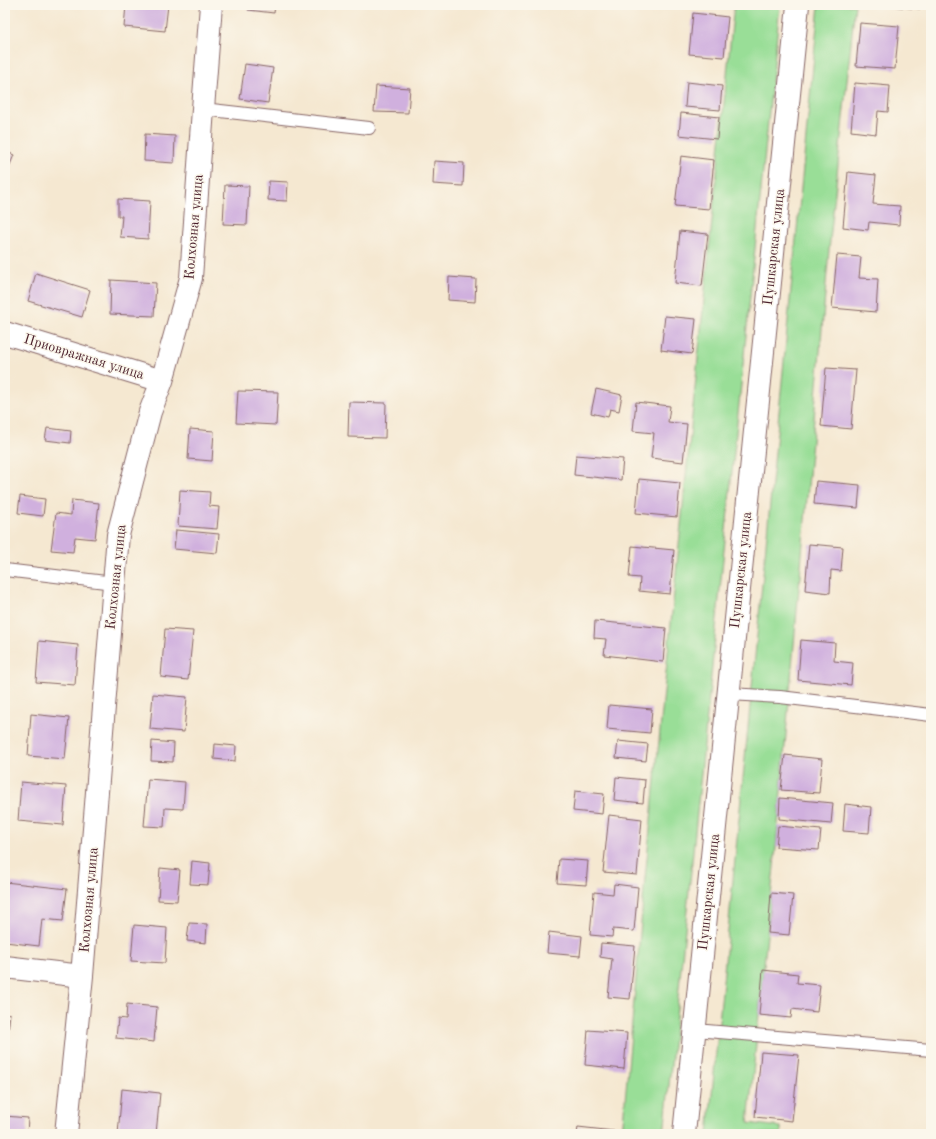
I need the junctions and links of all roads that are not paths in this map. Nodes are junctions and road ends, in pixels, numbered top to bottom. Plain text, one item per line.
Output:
1 (211, 5) edge
2 (798, 5) edge
3 (202, 109) junction
4 (369, 128) dead end
5 (5, 333) edge
6 (162, 381) junction
7 (5, 570) edge
8 (114, 583) junction
9 (729, 694) junction
10 (931, 715) edge
11 (5, 967) edge
12 (82, 976) junction
13 (694, 1030) junction
14 (931, 1050) edge
15 (66, 1134) edge
16 (684, 1134) edge

1 - 3 street, Колхозная улица
2 - 9 street, Пушкарская улица
3 - 4 lane
3 - 6 street, Колхозная улица
5 - 6 street, Приовражная улица
6 - 8 street, Колхозная улица
7 - 8 lane
8 - 12 street, Колхозная улица
9 - 10 lane
9 - 13 street, Пушкарская улица
11 - 12 street
12 - 15 street, Колхозная улица
13 - 14 lane
13 - 16 street, Пушкарская улица

